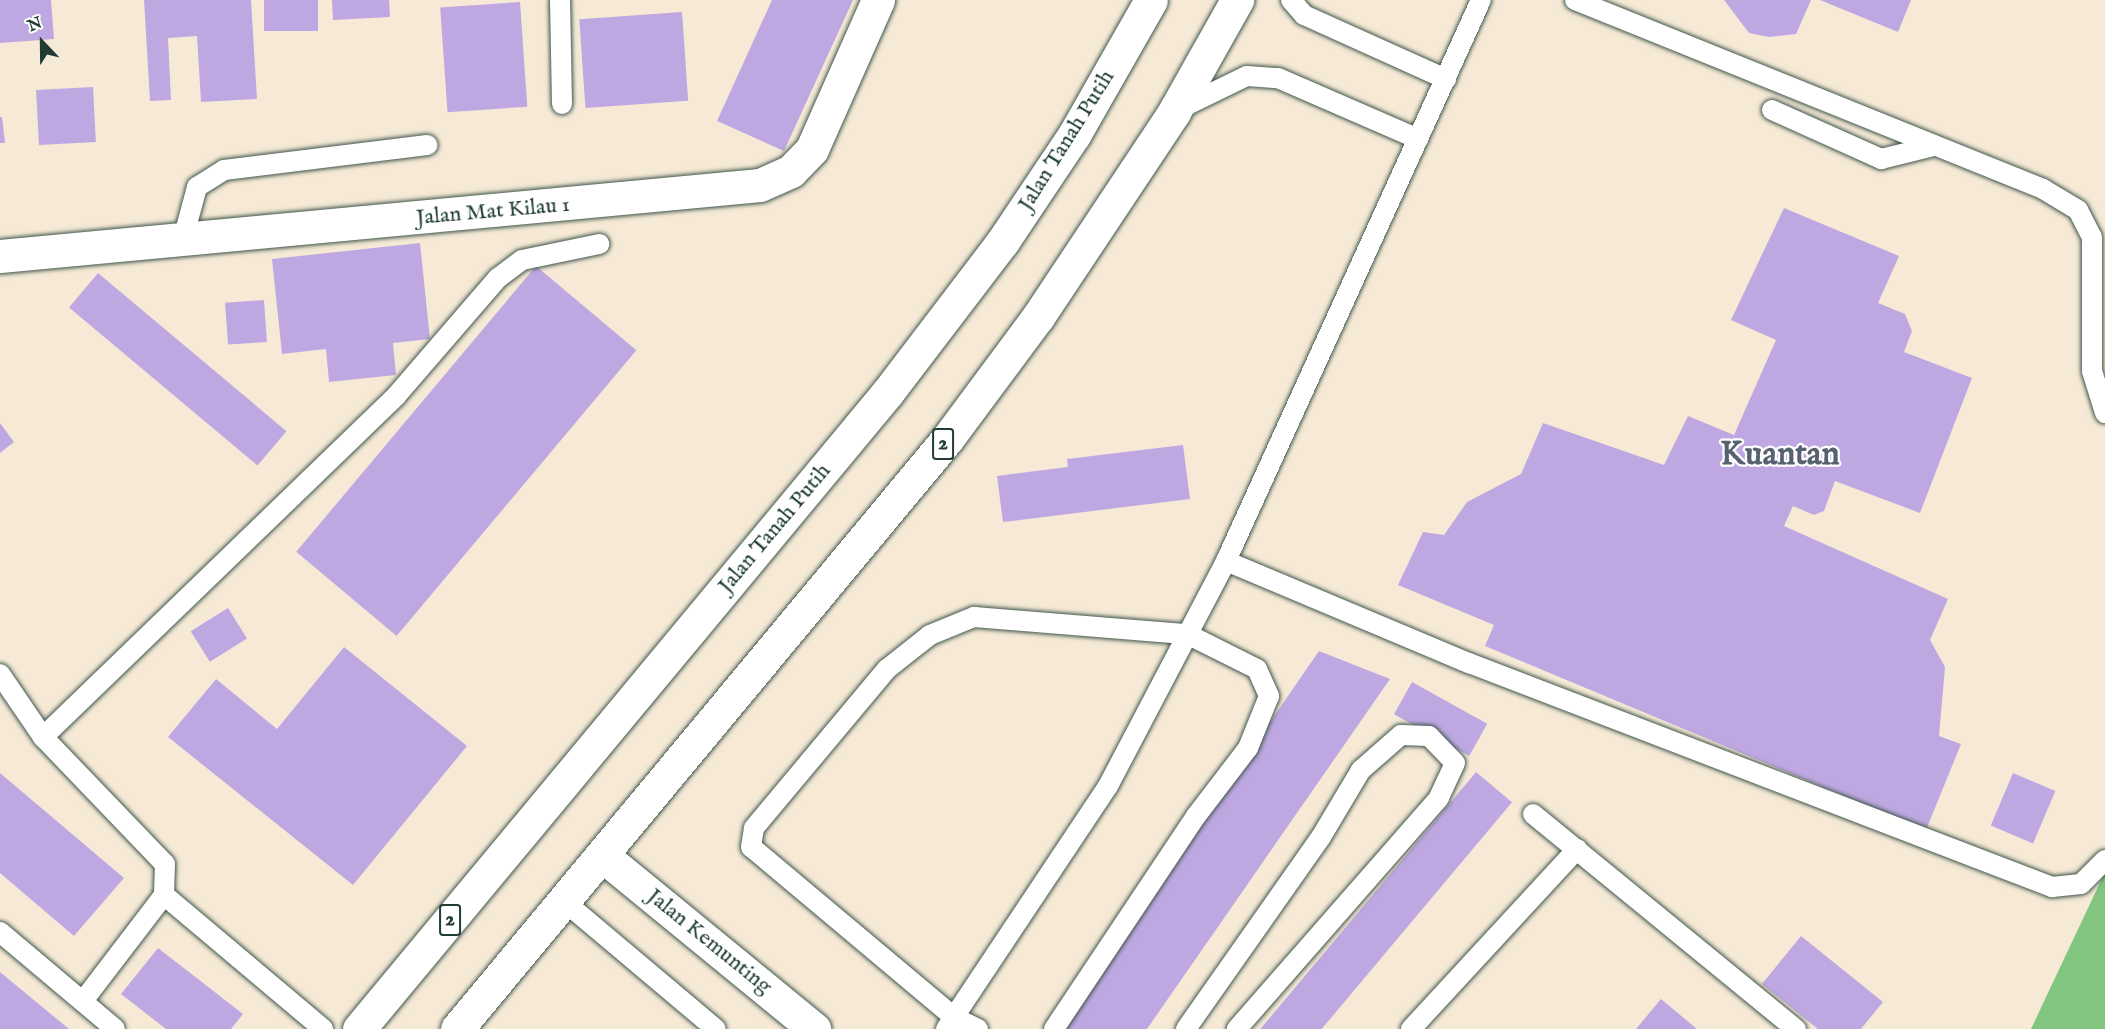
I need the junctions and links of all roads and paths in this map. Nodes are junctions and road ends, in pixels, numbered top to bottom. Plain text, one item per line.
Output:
1 (560, 0) edge
2 (879, 0) edge
3 (1151, 0) edge
4 (1237, 0) edge
5 (1291, 0) edge
6 (1481, 0) edge
7 (1575, 0) edge
8 (1608, 6) edge
9 (1446, 79) junction
10 (562, 104) dead end
11 (1772, 110) dead end
12 (1174, 112) junction
13 (1418, 140) junction
14 (427, 145) dead end
15 (1934, 146) junction
16 (183, 239) junction
17 (599, 244) dead end
18 (0, 256) edge
19 (2105, 413) edge
20 (1226, 561) junction
21 (1187, 634) junction
22 (0, 674) edge
23 (43, 737) junction
24 (1533, 814) dead end
25 (1577, 849) junction
26 (603, 856) junction
27 (2105, 860) edge
28 (164, 895) junction
29 (565, 902) junction
30 (0, 933) edge
31 (83, 1001) junction
32 (951, 1024) edge
33 (1416, 1028) edge
34 (115, 1029) edge
35 (323, 1029) edge
36 (359, 1029) edge
37 (458, 1029) edge
38 (716, 1029) edge
39 (814, 1029) edge
40 (978, 1029) edge
41 (1054, 1029) edge
42 (1186, 1029) edge
43 (1237, 1029) edge
44 (1796, 1029) edge

1 - 10 lane
2 - 16 main road, Jalan Mat Kilau 1
3 - 36 main road, Jalan Tanah Putih / 2
4 - 12 main road, 2
5 - 9 lane
6 - 9 lane
7 - 8 lane
8 - 15 lane
9 - 13 lane
11 - 15 lane
12 - 13 lane
12 - 26 main road, 2
13 - 20 lane
14 - 16 lane
15 - 19 lane
16 - 18 main road, Jalan Mat Kilau 1
17 - 23 lane
20 - 21 lane
20 - 27 lane
21 - 32 lane
21 - 32 lane
21 - 41 lane
22 - 23 lane
23 - 28 lane
24 - 25 lane
25 - 33 lane
25 - 44 lane
26 - 29 main road, 2
26 - 39 main road, Jalan Kemunting
28 - 31 lane
28 - 35 lane
29 - 37 main road, 2
29 - 38 lane
30 - 31 lane
31 - 34 lane
32 - 40 lane
42 - 43 lane

